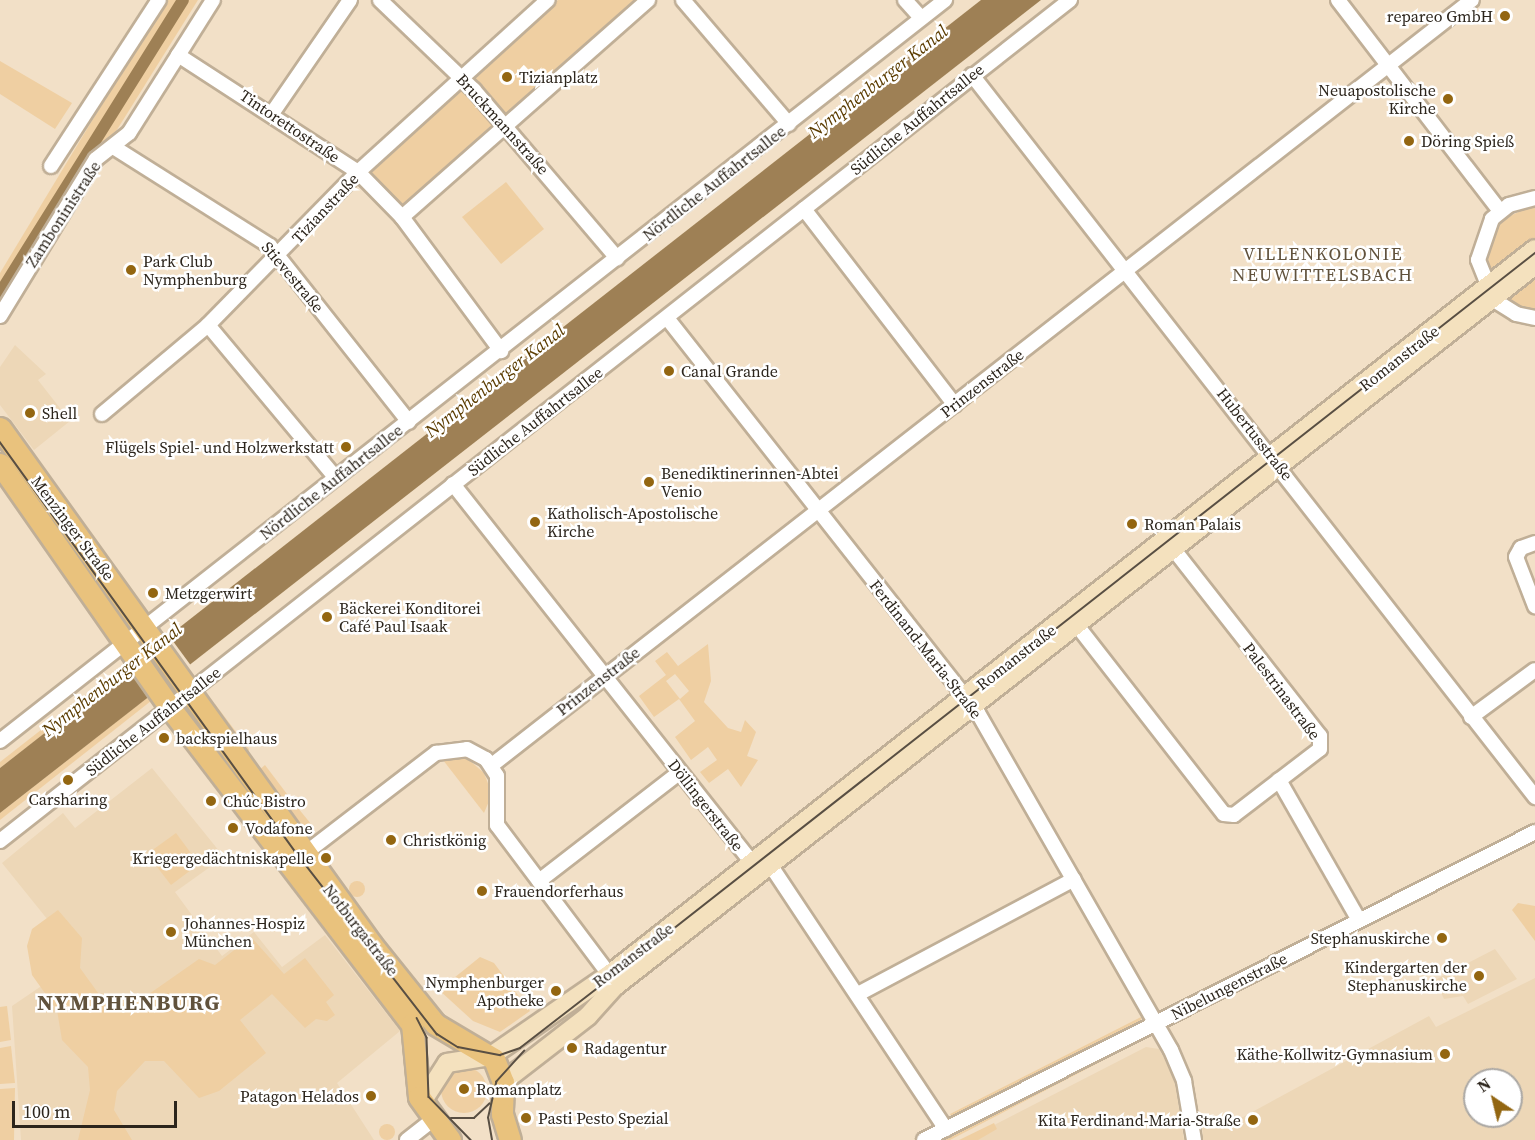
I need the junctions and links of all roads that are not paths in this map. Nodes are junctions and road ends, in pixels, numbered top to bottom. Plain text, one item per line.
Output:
1 (159, 0) edge
2 (213, 0) edge
3 (350, 0) edge
4 (380, 0) edge
5 (548, 0) edge
6 (648, 0) edge
7 (683, 0) edge
8 (905, 0) edge
9 (945, 0) edge
10 (1070, 0) edge
11 (1338, 0) edge
12 (1472, 0) edge
13 (921, 18) junction
14 (178, 55) junction
15 (1387, 65) junction
16 (972, 75) junction
17 (460, 76) junction
18 (273, 112) junction
19 (789, 124) junction
20 (505, 125) junction
21 (116, 148) junction
22 (51, 166) dead end
23 (358, 172) junction
24 (1535, 198) edge
25 (804, 209) junction
26 (1500, 211) junction
27 (402, 217) junction
28 (1535, 249) edge
29 (279, 257) junction
30 (617, 258) junction
31 (1535, 264) edge
32 (1128, 268) junction
33 (1491, 295) junction
34 (0, 316) edge
35 (667, 318) junction
36 (1535, 318) edge
37 (208, 325) junction
38 (501, 351) junction
39 (955, 405) junction
40 (102, 414) dead end
41 (409, 422) junction
42 (0, 428) edge
43 (1277, 461) junction
44 (0, 464) edge
45 (336, 478) junction
46 (453, 484) junction
47 (817, 511) junction
48 (1535, 543) edge
49 (1171, 545) junction
50 (1535, 606) edge
51 (1073, 620) junction
52 (152, 634) junction
53 (128, 652) junction
54 (1535, 670) edge
55 (605, 677) junction
56 (188, 684) junction
57 (165, 702) junction
58 (969, 702) junction
59 (1471, 717) junction
60 (0, 741) edge
61 (492, 765) junction
62 (680, 772) junction
63 (1279, 780) junction
64 (1535, 797) edge
65 (1535, 832) edge
66 (0, 841) edge
67 (303, 855) junction
68 (752, 863) junction
69 (771, 866) junction
70 (1074, 879) junction
71 (538, 882) junction
72 (1359, 920) junction
73 (614, 980) junction
74 (860, 993) junction
75 (1156, 1023) junction
76 (491, 1056) junction
77 (503, 1082) junction
78 (424, 1102) junction
79 (946, 1129) junction
80 (407, 1140) edge
81 (450, 1140) edge
82 (510, 1140) edge
83 (924, 1140) edge
84 (1194, 1140) edge

1 - 22 street
2 - 14 street, Zamboninistraße
3 - 18 street
4 - 17 street, Bruckmannstraße
5 - 17 street, Tizianstraße
6 - 20 street
7 - 19 street
8 - 13 street
9 - 13 street, Nördliche Auffahrtsallee
10 - 16 street, Südliche Auffahrtsallee
11 - 15 street
12 - 15 street, Prinzenstraße
13 - 19 street, Nördliche Auffahrtsallee
14 - 18 street, Tintorettostraße
14 - 21 street, Zamboninistraße
15 - 26 street
15 - 32 street, Prinzenstraße
16 - 25 street, Südliche Auffahrtsallee
16 - 32 street, Hubertusstraße
17 - 20 street, Bruckmannstraße
17 - 23 street, Tizianstraße
18 - 23 street, Tintorettostraße
19 - 30 street, Nördliche Auffahrtsallee
20 - 27 street
20 - 30 street, Bruckmannstraße
21 - 29 street, Stievestraße
21 - 34 street, Zamboninistraße
23 - 27 street, Tintorettostraße
23 - 29 street, Tizianstraße
24 - 26 street
25 - 35 street, Südliche Auffahrtsallee
25 - 39 street
26 - 33 street
27 - 38 street, Tintorettostraße
28 - 33 main road, Romanstraße
29 - 37 street, Tizianstraße
29 - 41 street, Stievestraße
30 - 38 street, Nördliche Auffahrtsallee
31 - 33 main road, Romanstraße
32 - 39 street, Prinzenstraße
32 - 43 street, Hubertusstraße
33 - 36 street
33 - 43 main road, Romanstraße
35 - 46 street, Südliche Auffahrtsallee
35 - 47 street, Ferdinand-Maria-Straße
37 - 40 street, Tizianstraße
37 - 45 street
38 - 41 street, Nördliche Auffahrtsallee
39 - 47 street, Prinzenstraße
41 - 45 street, Nördliche Auffahrtsallee
42 - 52 main road, Menzinger Straße
43 - 49 main road, Romanstraße
43 - 59 street, Hubertusstraße
44 - 53 main road, Menzinger Straße
45 - 52 street, Nördliche Auffahrtsallee
46 - 55 street, Döllingerstraße
46 - 56 street, Südliche Auffahrtsallee
47 - 55 street, Prinzenstraße
47 - 58 street, Ferdinand-Maria-Straße
48 - 50 street
49 - 51 main road, Romanstraße
49 - 63 street, Palestrinastraße
51 - 58 main road, Romanstraße
51 - 63 street, Palestrinastraße
52 - 53 street, Nördliche Auffahrtsallee
52 - 56 main road, Menzinger Straße
53 - 57 main road, Menzinger Straße
53 - 60 street, Nördliche Auffahrtsallee
54 - 59 street
55 - 61 street, Prinzenstraße
55 - 62 street, Döllingerstraße
56 - 57 street, Südliche Auffahrtsallee
56 - 67 main road, Notburgastraße
57 - 66 street, Südliche Auffahrtsallee
57 - 78 main road, Notburgastraße
58 - 68 main road, Romanstraße
58 - 69 main road, Romanstraße
58 - 70 street, Ferdinand-Maria-Straße
59 - 64 street, Hubertusstraße
61 - 67 street
61 - 71 street
62 - 68 street, Döllingerstraße
62 - 71 street
63 - 72 street
65 - 72 street, Nibelungenstraße
67 - 76 main road, Notburgastraße
68 - 69 street, Döllingerstraße
68 - 73 main road, Romanstraße
69 - 73 main road, Romanstraße
69 - 74 street
70 - 74 street
70 - 75 street, Ferdinand-Maria-Straße
71 - 73 street
72 - 75 street, Nibelungenstraße
73 - 76 main road, Romanstraße
73 - 77 main road, Romanstraße
74 - 79 street
75 - 79 street, Nibelungenstraße
75 - 84 street, Ferdinand-Maria-Straße
76 - 77 main road
76 - 78 main road
77 - 82 main road
78 - 80 street
78 - 81 main road
79 - 83 street, Nibelungenstraße

